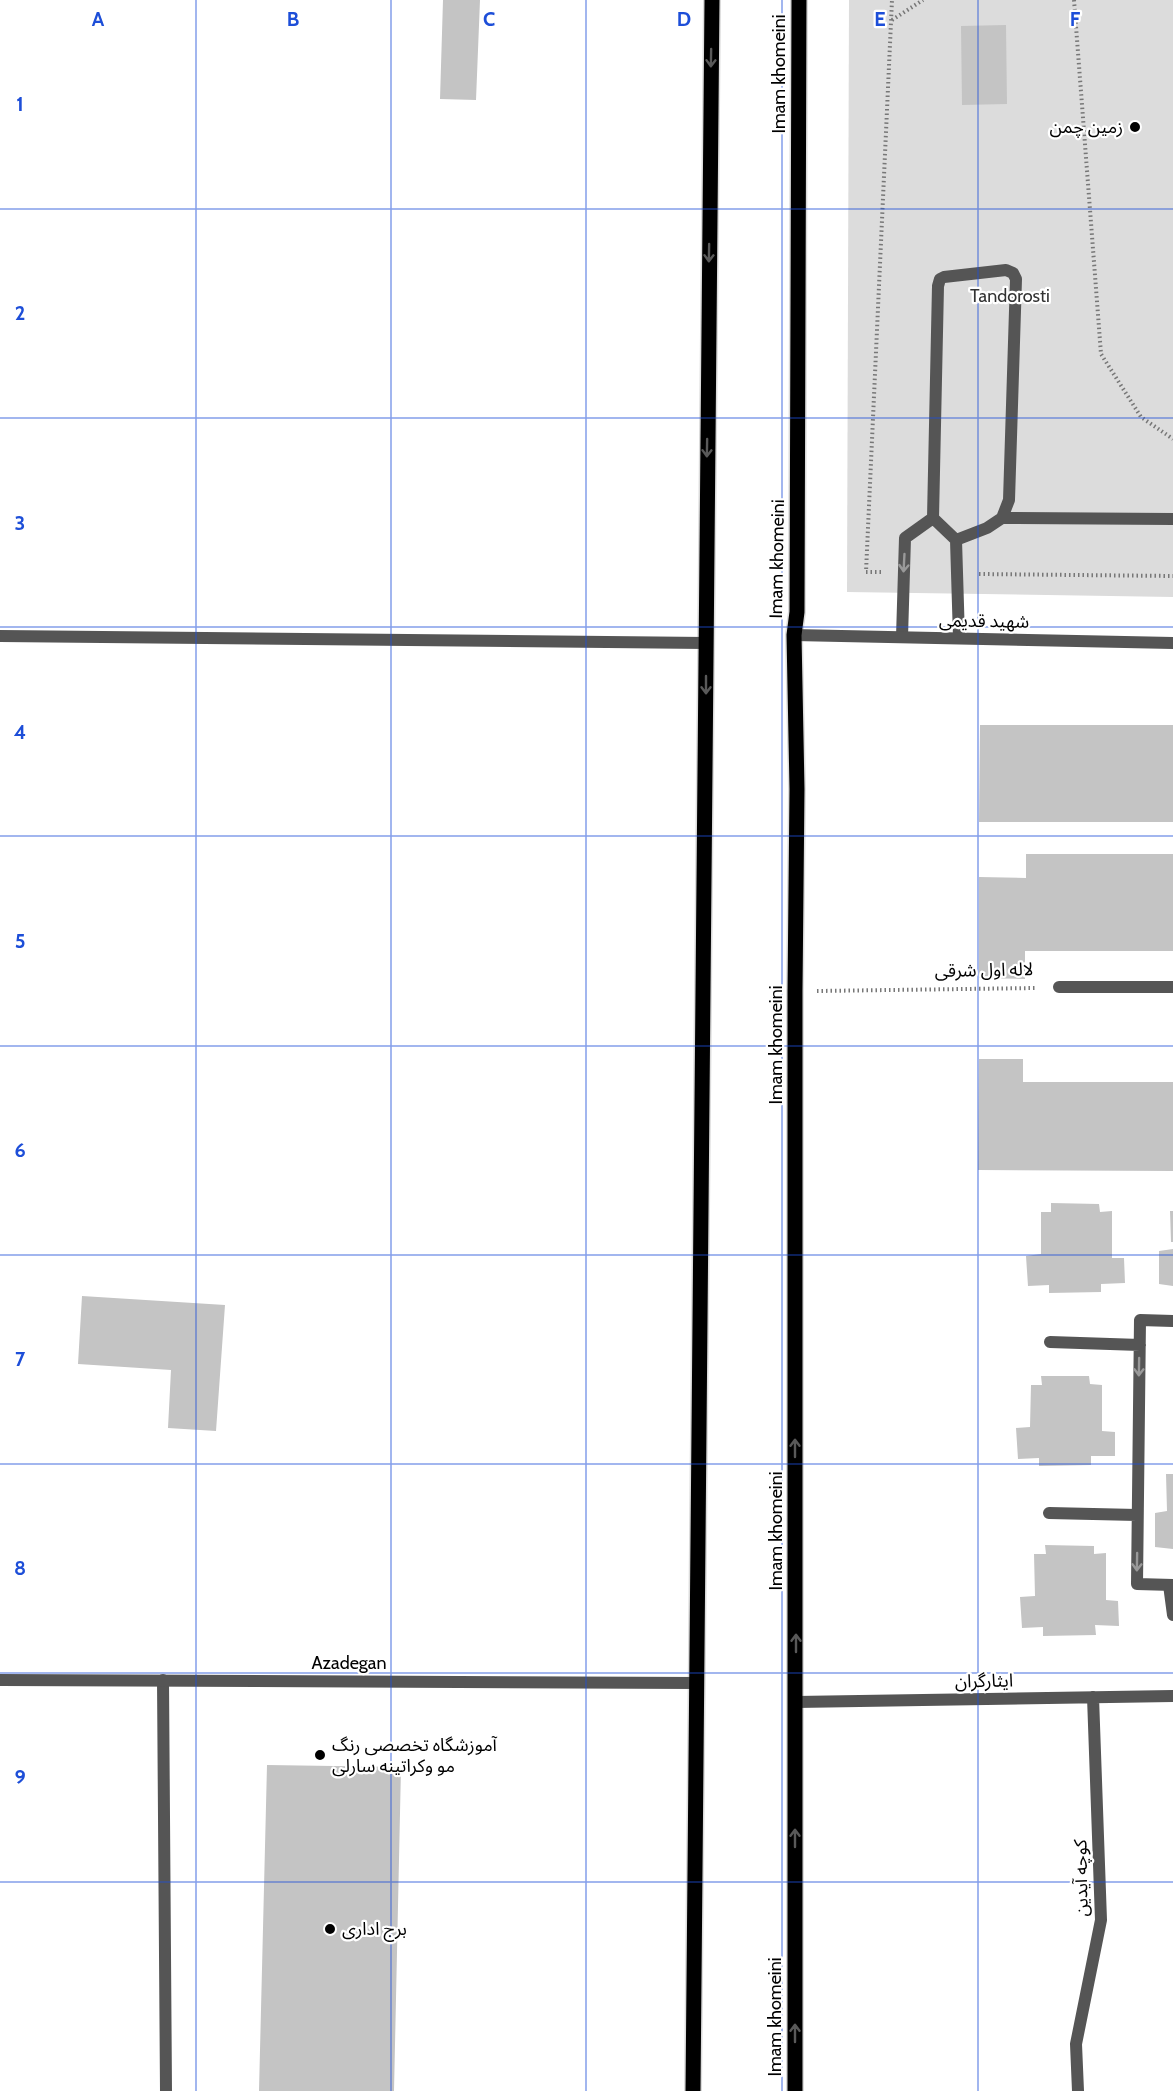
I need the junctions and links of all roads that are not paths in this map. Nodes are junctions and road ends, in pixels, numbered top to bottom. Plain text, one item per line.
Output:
1 (712, 0) edge
2 (799, 0) edge
3 (933, 518) junction
4 (1002, 518) junction
5 (1173, 519) edge
6 (956, 540) junction
7 (794, 635) junction
8 (0, 636) edge
9 (902, 637) junction
10 (959, 638) junction
11 (706, 643) junction
12 (1173, 643) edge
13 (1059, 987) road end
14 (1173, 987) edge
15 (1173, 1321) edge
16 (1050, 1342) dead end
17 (1140, 1345) junction
18 (1049, 1513) dead end
19 (1137, 1515) junction
20 (1171, 1585) edge
21 (1173, 1615) edge
22 (0, 1680) edge
23 (163, 1680) junction
24 (698, 1683) junction
25 (1173, 1695) edge
26 (1093, 1697) junction
27 (796, 1701) junction
28 (166, 2091) edge
29 (693, 2091) edge
30 (795, 2091) edge
31 (1078, 2091) edge

1 -> 11 main road
2 - 7 main road, Imam khomeini
3 - 4 street
3 - 6 street
3 -> 9 street
4 - 5 street
4 - 6 street
6 - 10 street
7 - 9 street, شهید قدیمی
27 -> 7 main road, Imam khomeini
8 - 11 street
9 - 10 street, شهید قدیمی
10 - 12 street, شهید قدیمی
11 -> 24 main road
13 - 14 street, لاله اول شرقی
15 - 17 street
16 - 17 street
17 -> 19 street
18 - 19 street
19 -> 20 street
20 - 21 street
22 - 23 street, Azadegan
23 - 24 street, Azadegan
23 - 28 street
24 - 29 main road
25 - 26 street, ایثارگران
26 - 27 street, ایثارگران
26 - 31 street, کوچه آیدین
30 -> 27 main road, Imam khomeini

